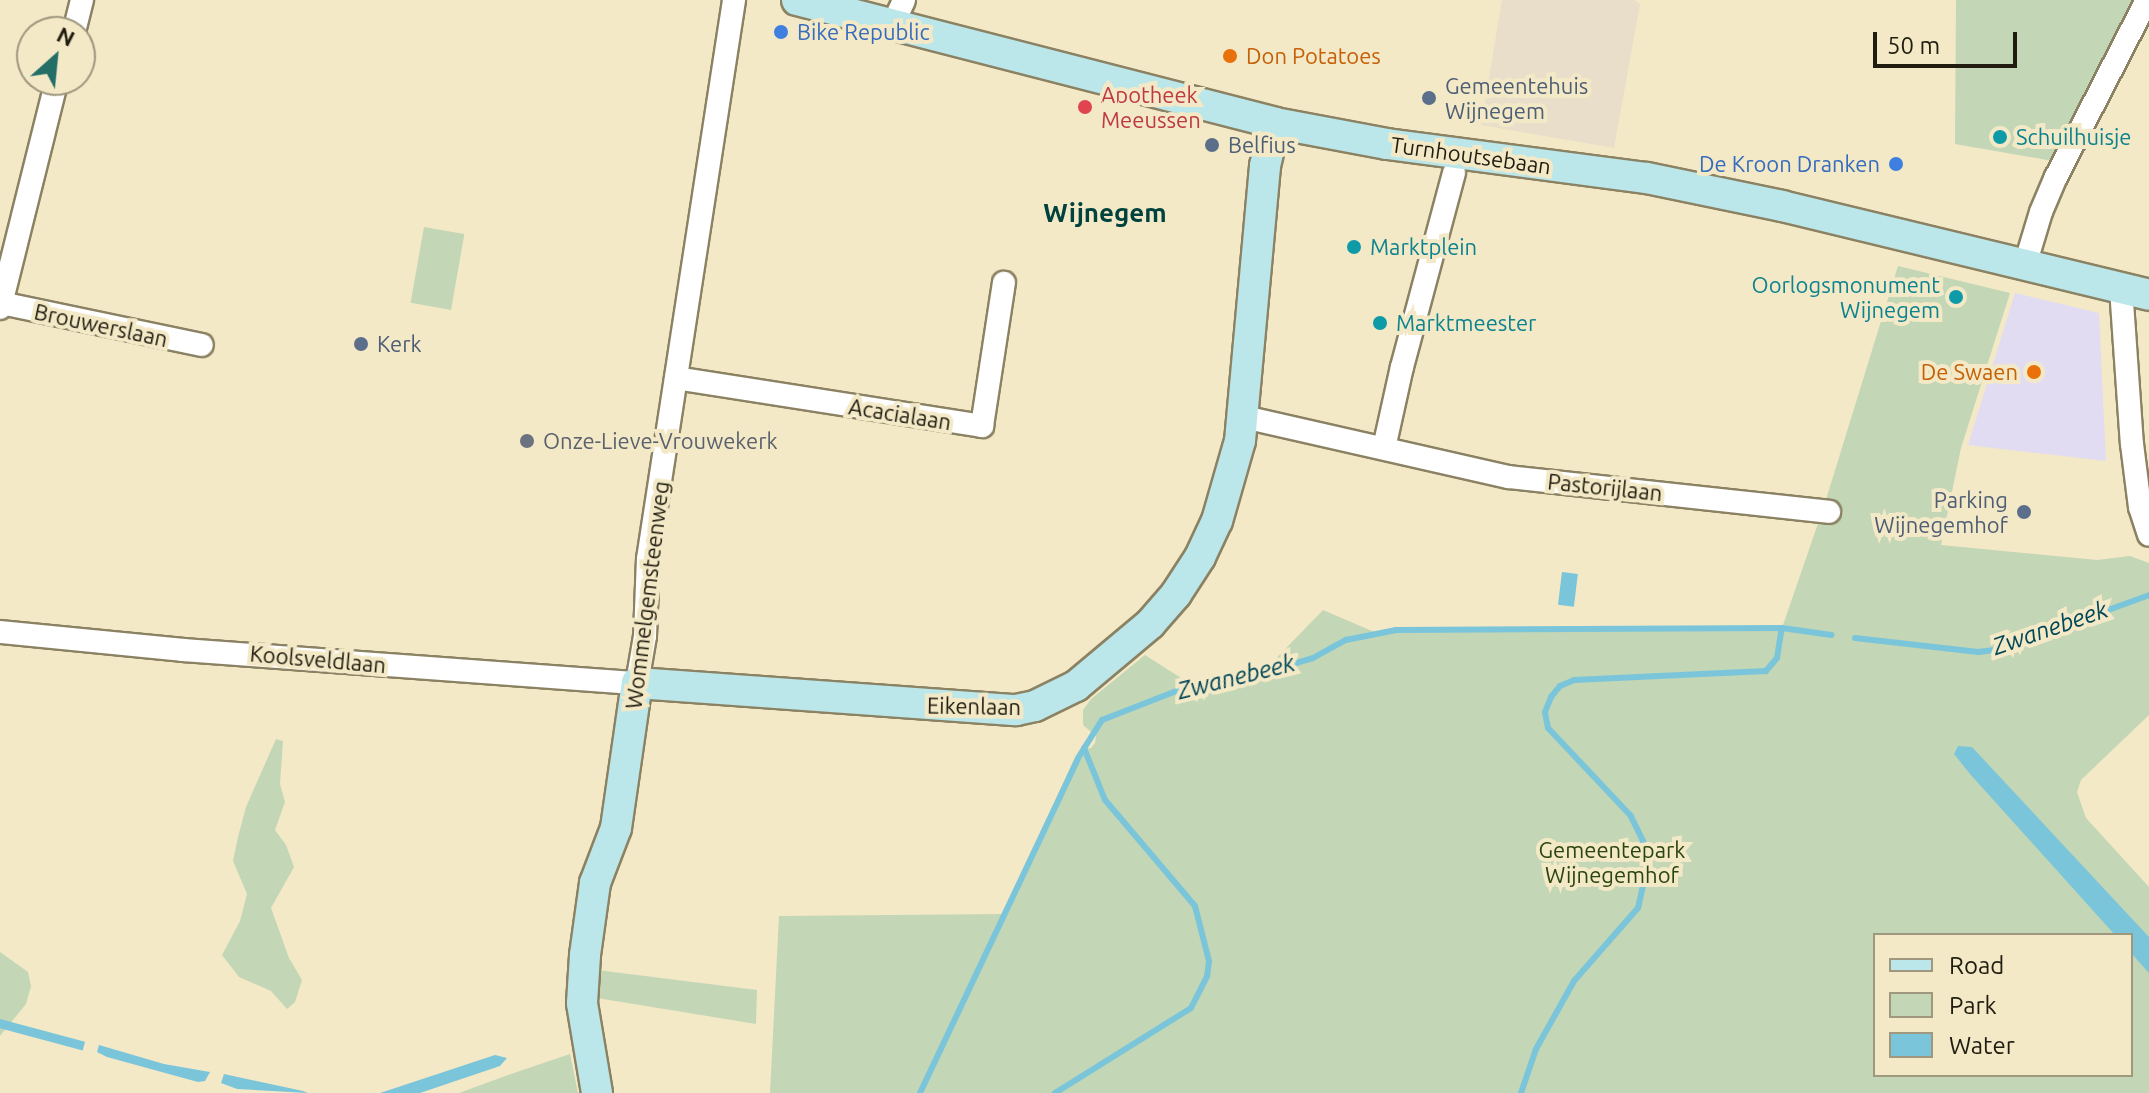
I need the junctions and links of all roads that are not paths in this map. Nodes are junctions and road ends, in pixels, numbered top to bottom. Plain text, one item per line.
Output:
1 (734, 0) edge
2 (797, 0) edge
3 (2147, 0) edge
4 (899, 12) edge
5 (52, 96) edge
6 (1275, 123) junction
7 (1454, 173) dead end
8 (8, 243) edge
9 (2025, 265) junction
10 (1004, 283) dead end
11 (2135, 292) edge
12 (1, 305) edge
13 (202, 345) dead end
14 (676, 378) junction
15 (1244, 417) junction
16 (1384, 448) junction
17 (1829, 512) dead end
18 (2149, 535) edge
19 (0, 632) edge
20 (637, 683) junction
21 (597, 1093) edge

1 - 14 street, Wommelgemsteenweg
2 - 4 street, Turnhoutsebaan
3 - 9 street
4 - 6 street, Turnhoutsebaan
5 - 8 street, Brouwerslaan
6 - 9 street, Turnhoutsebaan
6 - 15 street
7 - 16 street
8 - 12 street, Brouwerslaan
9 - 11 street, Turnhoutsebaan
10 - 14 street, Acacialaan
11 - 18 street
12 - 13 street, Brouwerslaan
14 - 20 street, Wommelgemsteenweg
15 - 16 street
15 - 20 street, Eikenlaan
16 - 17 street, Pastorijlaan
19 - 20 street, Koolsveldlaan
20 - 21 street, Wommelgemsteenweg

